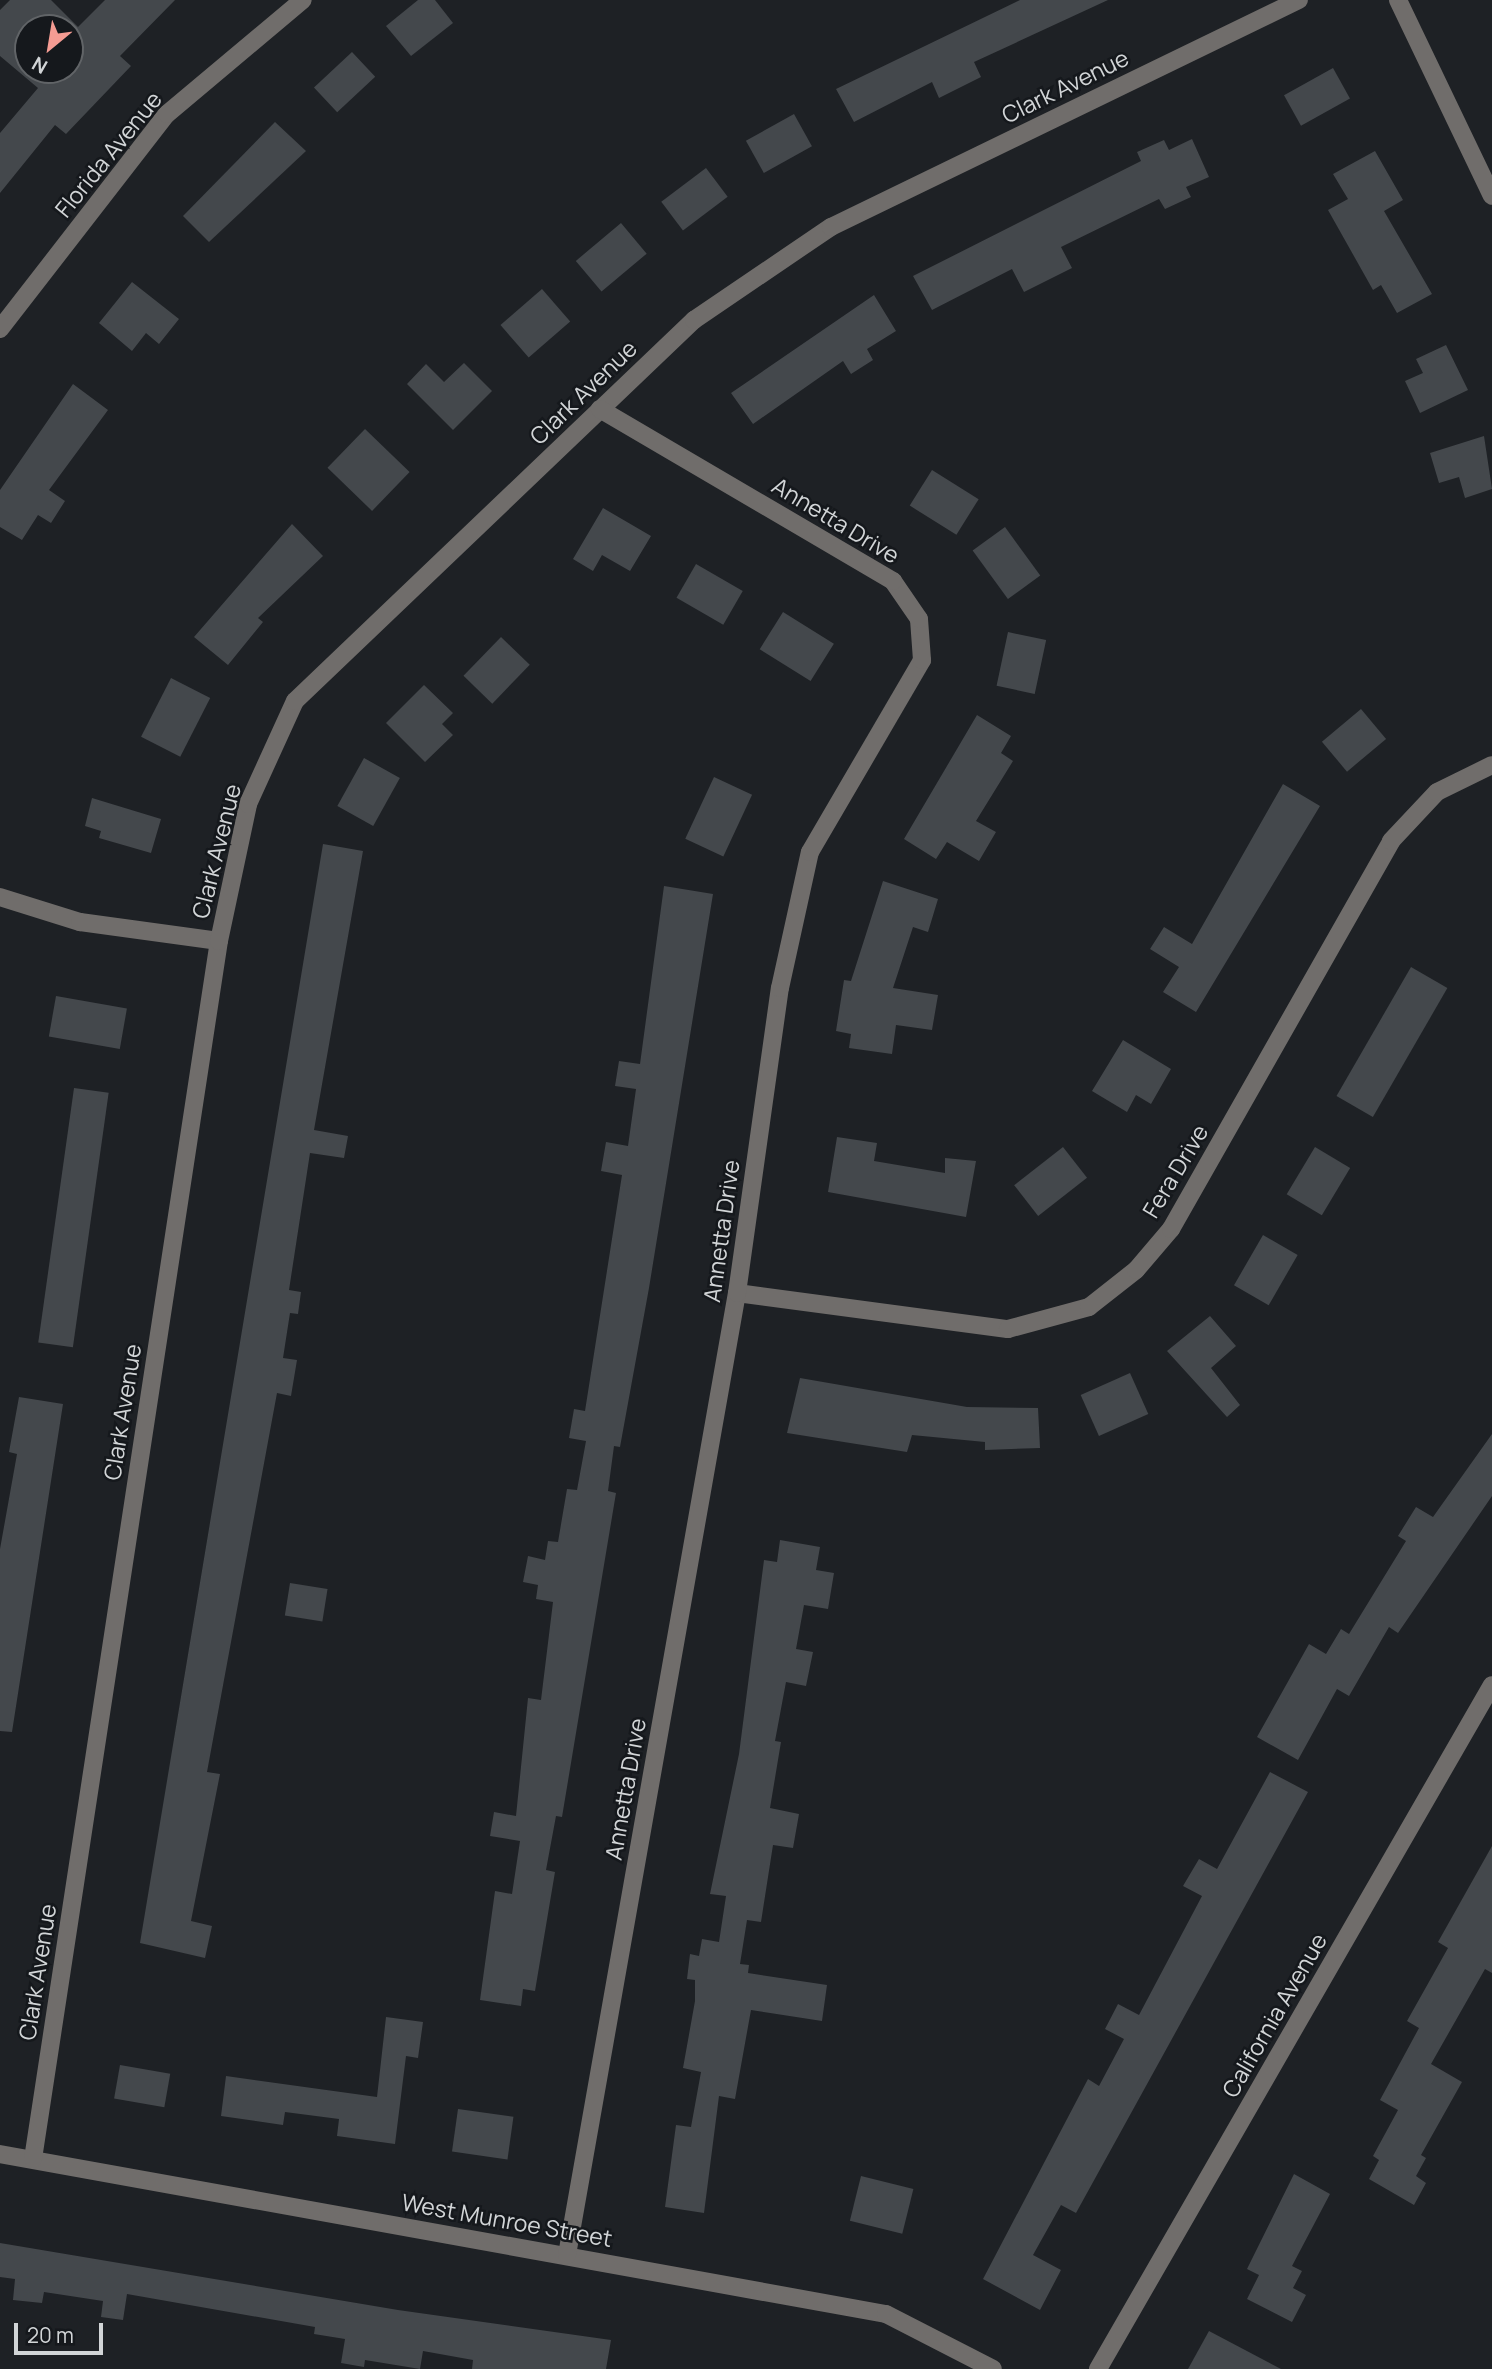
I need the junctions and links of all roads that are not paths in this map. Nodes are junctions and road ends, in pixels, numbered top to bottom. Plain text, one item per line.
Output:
1 (303, 0) edge
2 (1299, 0) edge
3 (1398, 0) edge
4 (1492, 196) edge
5 (0, 329) edge
6 (600, 409) junction
7 (1492, 765) edge
8 (0, 897) edge
9 (219, 941) junction
10 (737, 1293) junction
11 (1492, 1685) edge
12 (0, 2154) edge
13 (33, 2159) junction
14 (567, 2255) junction
15 (993, 2369) edge
16 (1098, 2369) edge

1 - 5 street, Florida Avenue
2 - 6 street, Clark Avenue
3 - 4 street
6 - 9 street, Clark Avenue
6 - 10 street, Annetta Drive
7 - 10 street, Fera Drive
8 - 9 street
9 - 13 street, Clark Avenue
10 - 14 street, Annetta Drive
11 - 16 street, California Avenue
12 - 13 street, West Munroe Street
13 - 14 street, West Munroe Street
14 - 15 street, West Munroe Street

